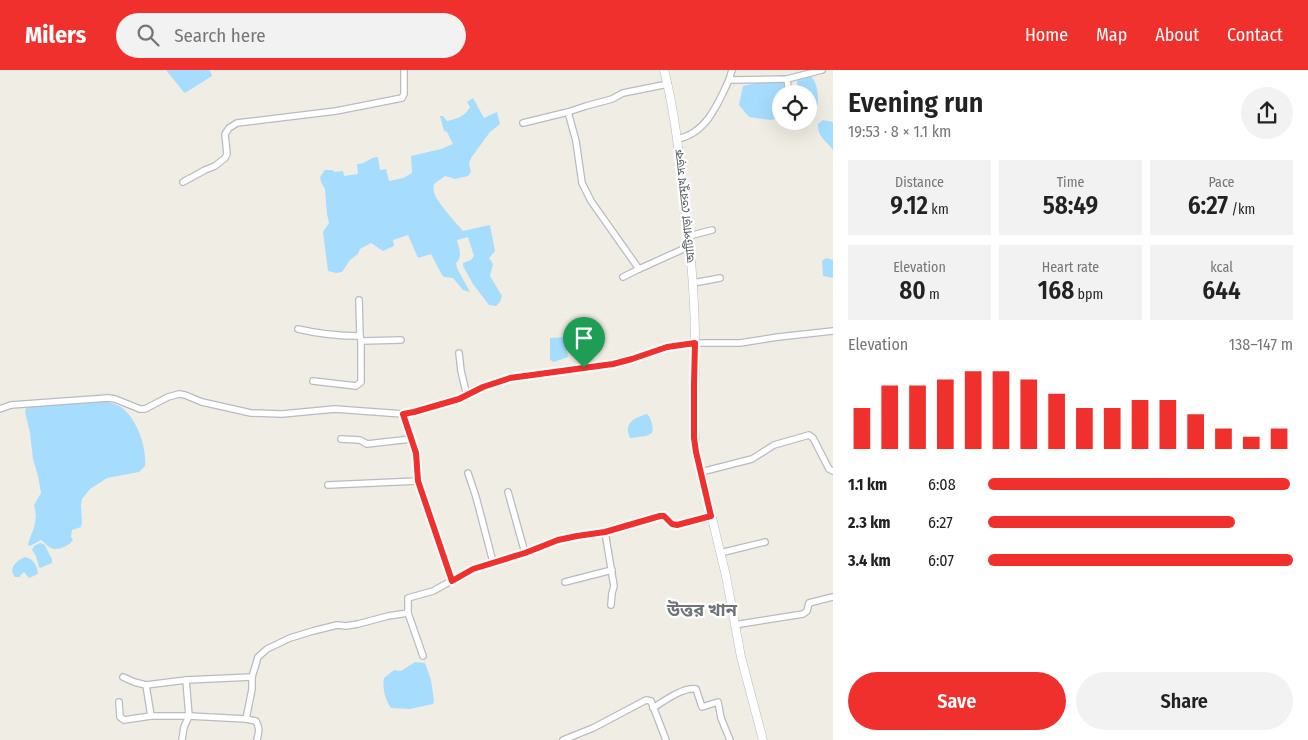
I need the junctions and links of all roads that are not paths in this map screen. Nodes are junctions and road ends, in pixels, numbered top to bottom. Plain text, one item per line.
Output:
1 (404, 70) edge
2 (664, 70) edge
3 (732, 70) edge
4 (822, 70) edge
5 (787, 79) junction
6 (728, 80) junction
7 (668, 84) junction
8 (788, 85) edge
9 (568, 112) junction
10 (523, 123) dead end
11 (677, 139) junction
12 (183, 182) dead end
13 (712, 230) dead end
14 (689, 236) junction
15 (690, 246) junction
16 (639, 269) junction
17 (623, 277) dead end
18 (720, 278) dead end
19 (693, 283) junction
20 (359, 300) dead end
21 (298, 329) dead end
22 (833, 331) edge
23 (360, 339) junction
24 (400, 340) dead end
25 (695, 343) junction
26 (458, 352) dead end
27 (314, 382) dead end
28 (466, 396) junction
29 (0, 409) edge
30 (403, 414) junction
31 (411, 439) junction
32 (340, 440) dead end
33 (833, 471) edge
34 (701, 472) junction
35 (468, 473) dead end
36 (418, 481) junction
37 (328, 486) dead end
38 (508, 492) dead end
39 (711, 516) junction
40 (605, 532) junction
41 (765, 542) dead end
42 (525, 553) junction
43 (720, 553) junction
44 (493, 562) junction
45 (612, 570) junction
46 (452, 581) junction
47 (565, 582) dead end
48 (833, 597) edge
49 (611, 604) dead end
50 (408, 612) junction
51 (735, 627) junction
52 (423, 656) dead end
53 (123, 677) dead end
54 (252, 677) junction
55 (186, 680) junction
56 (146, 685) junction
57 (119, 702) dead end
58 (653, 708) junction
59 (151, 716) junction
60 (189, 716) junction
61 (246, 719) junction
62 (182, 740) edge
63 (257, 740) edge
64 (563, 740) edge
65 (666, 740) edge
66 (730, 740) edge
67 (763, 740) edge

1 - 12 street
2 - 7 main road, আটিপাড়া তেরমুখ সড়ক
3 - 6 street
4 - 5 street
5 - 6 street
5 - 8 street
6 - 11 street
7 - 9 street
7 - 11 main road, আটিপাড়া তেরমুখ সড়ক
9 - 10 street
9 - 16 street
11 - 14 main road, আটিপাড়া তেরমুখ সড়ক
13 - 14 street
14 - 15 main road, আটিপাড়া তেরমুখ সড়ক
15 - 16 street
15 - 19 main road, আটিপাড়া তেরমুখ সড়ক
16 - 17 street
18 - 19 street
19 - 25 main road, আটিপাড়া তেরমুখ সড়ক
20 - 23 street
21 - 23 street
22 - 25 street
23 - 24 street
23 - 27 street
25 - 28 street
25 - 34 main road, আটিপাড়া তেরমুখ সড়ক
26 - 28 street
28 - 30 street
29 - 30 street
30 - 31 street
31 - 32 street
31 - 36 street
33 - 34 street
34 - 39 main road, আটিপাড়া তেরমুখ সড়ক
35 - 44 street
36 - 37 street
36 - 46 street
38 - 42 street
39 - 40 street
39 - 43 main road, আটিপাড়া তেরমুখ সড়ক
40 - 42 street
40 - 45 street
41 - 43 street
42 - 44 street
43 - 51 main road, আটিপাড়া তেরমুখ সড়ক
44 - 46 street
45 - 47 street
45 - 49 street
46 - 50 street
48 - 51 street
50 - 52 street
50 - 54 street
51 - 67 main road, আটিপাড়া তেরমুখ সড়ক
53 - 56 street
54 - 55 street
54 - 61 street
55 - 56 street
55 - 60 street
56 - 59 street
57 - 59 street
58 - 64 street
58 - 65 street
58 - 66 street
59 - 60 street
60 - 61 street
60 - 62 street
61 - 63 street

